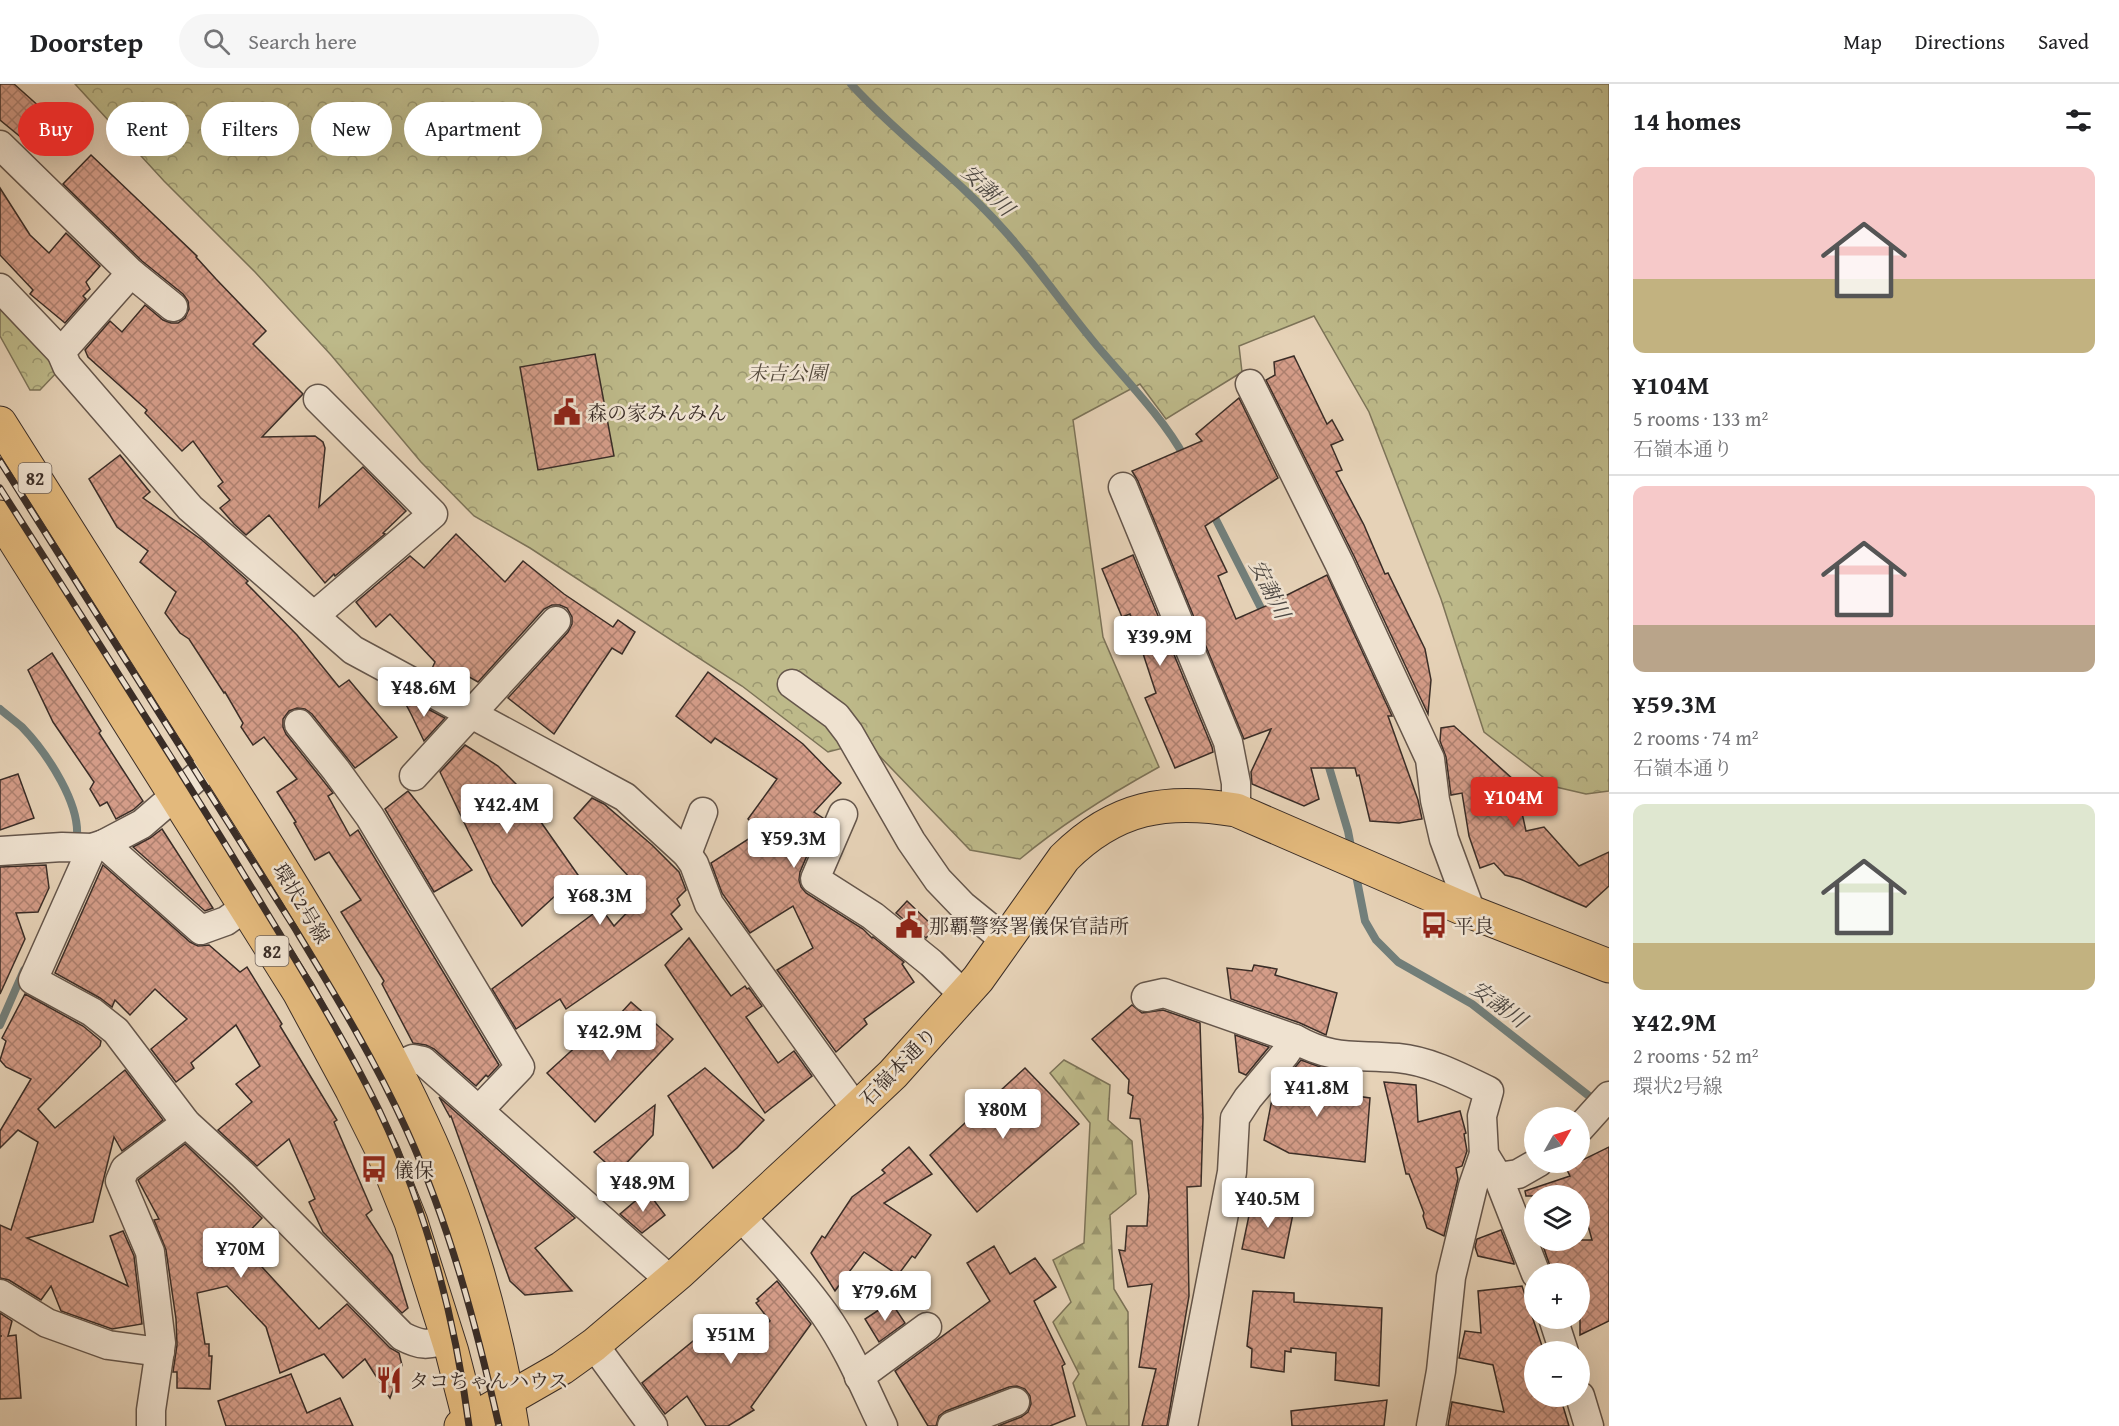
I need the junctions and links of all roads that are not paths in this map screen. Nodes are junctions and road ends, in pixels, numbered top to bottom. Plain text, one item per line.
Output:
1 (0, 145) edge
2 (131, 273) junction
3 (0, 288) edge
4 (173, 307) dead end
5 (61, 352) junction
6 (1250, 384) dead end
7 (318, 399) dead end
8 (0, 423) edge
9 (1122, 487) dead end
10 (0, 517) edge
11 (314, 616) junction
12 (556, 621) dead end
13 (792, 684) dead end
14 (471, 713) junction
15 (299, 724) dead end
16 (214, 762) junction
17 (414, 777) dead end
18 (174, 797) junction
19 (1236, 810) junction
20 (703, 812) dead end
21 (843, 814) dead end
22 (95, 846) junction
23 (0, 851) edge
24 (687, 854) junction
25 (244, 908) junction
26 (1471, 912) junction
27 (1005, 940) junction
28 (1609, 966) edge
29 (964, 995) junction
30 (1146, 997) dead end
31 (1294, 1039) junction
32 (395, 1067) junction
33 (1609, 1096) edge
34 (856, 1109) junction
35 (478, 1110) junction
36 (1590, 1117) edge
37 (186, 1123) junction
38 (1491, 1165) junction
39 (1524, 1171) edge
40 (741, 1217) junction
41 (1531, 1263) edge
42 (670, 1280) junction
43 (0, 1294) edge
44 (927, 1327) dead end
45 (448, 1340) junction
46 (594, 1345) junction
47 (159, 1352) junction
48 (859, 1377) junction
49 (1015, 1402) dead end
50 (1583, 1407) edge
51 (510, 1413) edge
52 (468, 1424) edge
53 (151, 1426) edge
54 (653, 1426) edge
55 (883, 1426) edge
56 (952, 1426) edge
57 (1183, 1426) edge
58 (1431, 1426) edge
59 (1589, 1426) edge

1 - 2 street
2 - 4 street
2 - 5 street
3 - 5 street
5 - 11 street
6 - 26 street
7 - 11 street
8 - 16 main road, 環状2号線 / 82
9 - 19 street
10 - 18 main road, 82
11 - 14 street
12 - 14 street
13 - 27 street
14 - 17 street
14 - 24 street
15 - 35 street
16 - 18 street
16 - 32 main road, 環状2号線 / 82
18 - 22 street
18 - 25 main road, 82
19 - 26 main road, 石嶺本通り
19 - 27 main road, 石嶺本通り
20 - 24 street
21 - 29 street
22 - 23 street
22 - 25 street
22 - 37 street
24 - 34 street
25 - 45 main road, 82
26 - 28 main road
27 - 29 main road, 石嶺本通り
29 - 34 main road, 石嶺本通り
30 - 31 street
31 - 38 street
31 - 57 street
32 - 35 street
32 - 51 main road, 環状2号線 / 82
33 - 36 street
34 - 40 main road, 石嶺本通り
35 - 42 street
37 - 45 street
37 - 47 street
38 - 39 street
38 - 41 street
38 - 58 street
40 - 42 main road, 石嶺本通り
40 - 48 street
42 - 46 main road, 石嶺本通り
43 - 47 street
44 - 48 street
45 - 52 main road, 82
46 - 51 main road, 石嶺本通り
46 - 54 street
47 - 53 street
48 - 55 street
49 - 56 street
50 - 59 street
51 - 52 main road, 石嶺本通り

